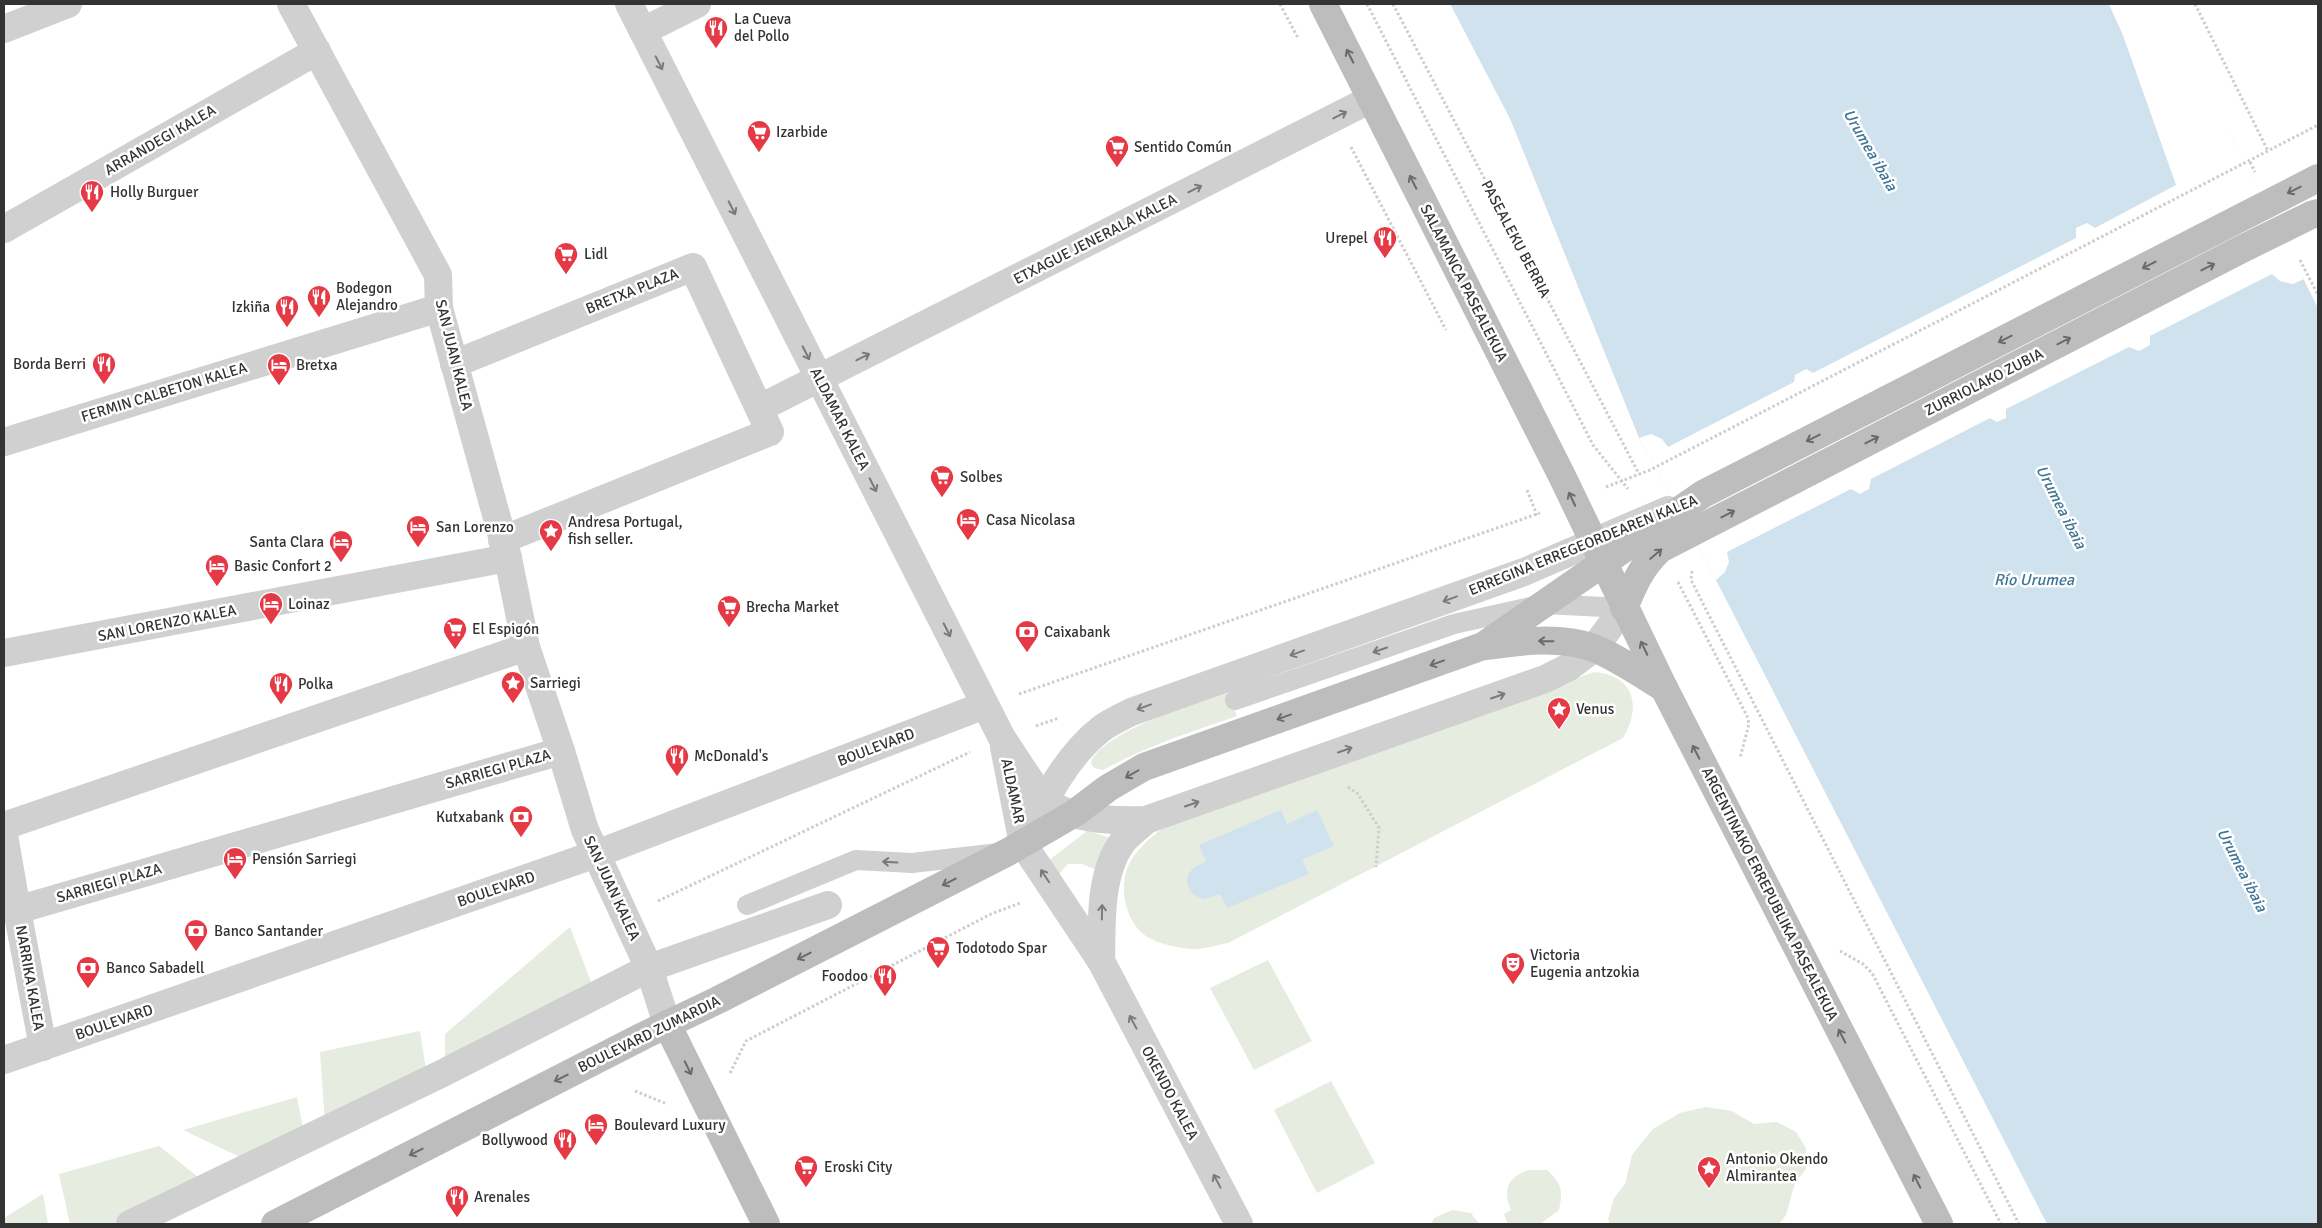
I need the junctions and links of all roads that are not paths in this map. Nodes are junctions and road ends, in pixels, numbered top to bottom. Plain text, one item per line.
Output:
1 (68, 4) edge
2 (291, 4) edge
3 (629, 4) edge
4 (697, 4) edge
5 (1323, 4) edge
6 (4, 29) edge
7 (643, 31) junction
8 (317, 52) junction
9 (1371, 99) junction
10 (2318, 178) edge
11 (2318, 213) edge
12 (4, 229) edge
13 (438, 308) junction
14 (454, 364) junction
15 (819, 380) junction
16 (760, 408) junction
17 (4, 442) edge
18 (1703, 494) joint
19 (1680, 518) junction
20 (505, 549) junction
21 (1598, 553) junction
22 (1544, 604) junction
23 (1624, 608) junction
24 (1483, 646) junction
25 (526, 647) junction
26 (1594, 648) junction
27 (4, 653) edge
28 (1664, 688) junction
29 (1236, 700) dead end
30 (985, 706) junction
31 (1002, 738) junction
32 (561, 751) junction
33 (1045, 799) junction
34 (1074, 813) junction
35 (1146, 820) junction
36 (4, 826) edge
37 (4, 835) edge
38 (1016, 848) junction
39 (596, 854) junction
40 (747, 905) dead end
41 (828, 905) dead end
42 (18, 910) junction
43 (1101, 961) junction
44 (649, 968) junction
45 (667, 1024) junction
46 (42, 1047) junction
47 (4, 1060) edge
48 (130, 1224) edge
49 (275, 1224) edge
50 (766, 1224) edge
51 (1239, 1224) edge
52 (1939, 1224) edge

1 - 6 street
2 - 8 street, SAN JUAN KALEA
3 - 7 street, ALDAMAR KALEA
4 - 7 street
9 -> 5 main road, SALAMANCA PASEALEKUA
7 -> 15 street, ALDAMAR KALEA
8 - 12 street, ARRANDEGI KALEA
8 - 13 street, SAN JUAN KALEA
15 -> 9 street, ETXAGUE JENERALA KALEA
21 -> 9 main road, SALAMANCA PASEALEKUA
10 -> 18 main road, ZURRIOLAKO ZUBIA
19 -> 11 main road, ZURRIOLAKO ZUBIA
13 - 14 street, SAN JUAN KALEA
13 - 17 street, FERMIN CALBETON KALEA
14 - 16 street, BRETXA PLAZA
14 - 20 street, SAN JUAN KALEA
15 - 16 street
15 -> 30 street, ALDAMAR KALEA
16 - 20 street, BRETXA PLAZA
18 - 19 main road, ERREGINA ERREGEORDEAREN KALEA
19 - 21 main road, ERREGINA ERREGEORDEAREN KALEA
19 - 21 street, ERREGINA ERREGEORDEAREN KALEA
23 -> 19 main road, ERREGINA ERREGEORDEAREN KALEA
20 - 25 street, SAN JUAN KALEA
20 - 27 street, SAN LORENZO KALEA
21 - 22 main road, ERREGINA ERREGEORDEAREN KALEA
21 - 23 main road, ARGENTINAKO ERREPUBLIKA PASEALEKUA
21 -> 33 street, ERREGINA ERREGEORDEAREN KALEA
22 - 23 lane
22 - 24 main road, ERREGINA ERREGEORDEAREN KALEA
22 -> 29 lane
23 - 26 street, ERREGINA ERREGEORDEAREN KALEA
28 -> 23 main road, ARGENTINAKO ERREPUBLIKA PASEALEKUA
26 -> 24 main road
24 -> 34 main road, ERREGINA ERREGEORDEAREN KALEA
25 - 32 street, SARRIEGI PLAZA
25 - 36 street
26 - 28 main road
35 -> 26 street, ERREGINA ERREGEORDEAREN KALEA
52 -> 28 main road, ARGENTINAKO ERREPUBLIKA PASEALEKUA
30 - 31 street, ALDAMAR KALEA
30 - 39 street, BOULEVARD
31 - 33 street, ALDAMAR KALEA
31 - 38 street, ALDAMAR
32 - 39 street, SAN JUAN KALEA
32 - 42 street, SARRIEGI PLAZA
33 - 34 street, ALDAMAR KALEA
33 - 38 street, ERREGINA ERREGEORDEAREN KALEA
34 - 35 street, ERREGINA ERREGEORDEAREN KALEA
34 - 38 main road, ERREGINA ERREGEORDEAREN KALEA
43 -> 35 street, OKENDO KALEA
37 - 42 street
38 -> 40 lane
43 -> 38 street, OKENDO KALEA
38 -> 45 main road, BOULEVARD ZUMARDIA
39 - 44 street, SAN JUAN KALEA
39 - 46 street, BOULEVARD
41 - 44 street
42 - 46 street, NARRIKA KALEA
51 -> 43 street, OKENDO KALEA
44 - 45 street, SAN JUAN KALEA
44 - 48 street
45 -> 49 main road, BOULEVARD ZUMARDIA
45 -> 50 main road
46 - 47 street, BOULEVARD

